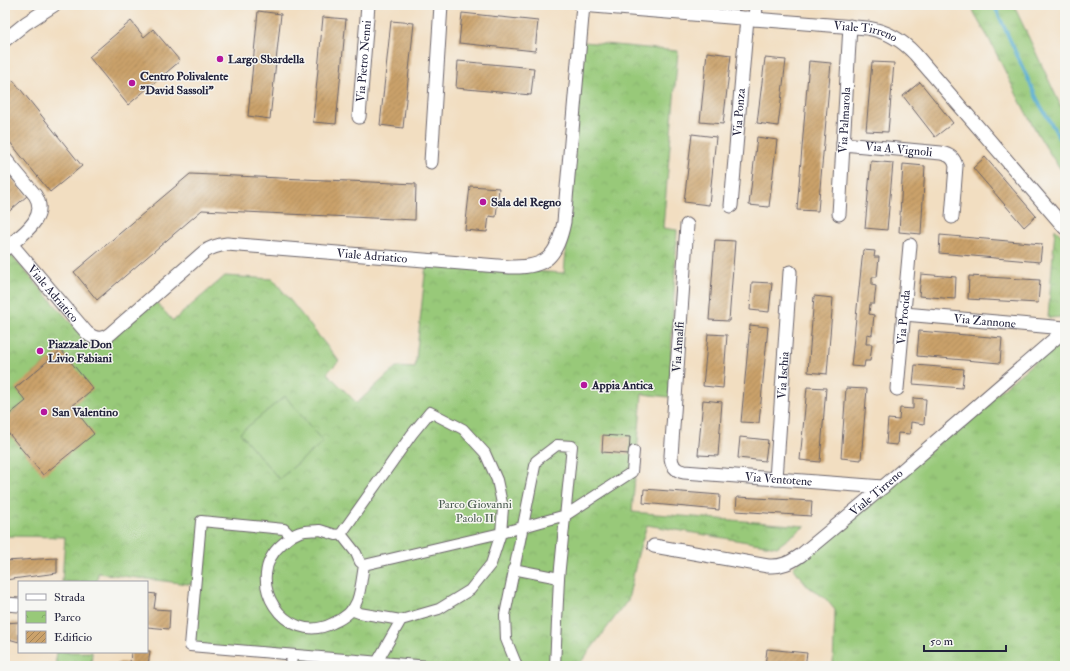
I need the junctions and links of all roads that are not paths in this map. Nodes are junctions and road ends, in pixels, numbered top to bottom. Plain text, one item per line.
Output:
1 (54, 5) edge
2 (368, 5) edge
3 (441, 5) edge
4 (582, 5) edge
5 (756, 5) edge
6 (751, 19) junction
7 (850, 26) junction
8 (5, 40) edge
9 (359, 117) dead end
10 (843, 144) junction
11 (5, 159) edge
12 (431, 162) dead end
13 (731, 206) dead end
14 (839, 214) dead end
15 (952, 217) dead end
16 (687, 225) dead end
17 (1065, 228) edge
18 (910, 245) dead end
19 (8, 247) edge
20 (790, 272) dead end
21 (904, 314) junction
22 (1065, 329) edge
23 (897, 389) dead end
24 (634, 451) dead end
25 (674, 467) joint
26 (776, 479) junction
27 (883, 487) junction
28 (566, 515) junction
29 (522, 528) junction
30 (501, 533) junction
31 (341, 534) junction
32 (291, 536) junction
33 (654, 546) dead end
34 (364, 566) junction
35 (513, 569) junction
36 (559, 578) junction
37 (5, 604) edge
38 (18, 605) edge
39 (351, 610) junction
40 (401, 620) junction
41 (292, 655) junction
42 (374, 663) edge
43 (291, 666) edge
44 (424, 666) edge
45 (429, 666) edge
46 (517, 666) edge
47 (555, 666) edge

1 - 8 street
2 - 9 street, Via Pietro Nenni
3 - 12 street
4 - 6 street, Viale Tirreno
4 - 19 street, Viale Adriatico
5 - 6 street, Via Ponza
6 - 7 street, Viale Tirreno
6 - 13 street, Via Ponza
7 - 10 street, Via Palmarola
7 - 17 street, Viale Tirreno
10 - 14 street, Via Palmarola
10 - 15 street, Via A. Vignoli
11 - 19 street
16 - 25 street, Via Amalfi
18 - 21 street, Via Procida
20 - 26 street, Via Ischia
21 - 22 street, Via Zannone
21 - 23 street, Via Procida
22 - 27 street, Viale Tirreno
24 - 28 street
25 - 26 street, Via Ventotene
26 - 27 street, Via Ventotene
27 - 33 street, Viale Tirreno
28 - 29 street
28 - 29 street
28 - 36 street
29 - 30 street
29 - 35 street
30 - 31 street
30 - 34 street
30 - 40 street
31 - 32 street
31 - 34 street
32 - 39 street
32 - 41 street
34 - 39 street
35 - 36 street
35 - 46 street
36 - 47 street
37 - 38 street
39 - 40 street
40 - 42 street
41 - 42 street
41 - 43 street
42 - 44 street
44 - 45 street

